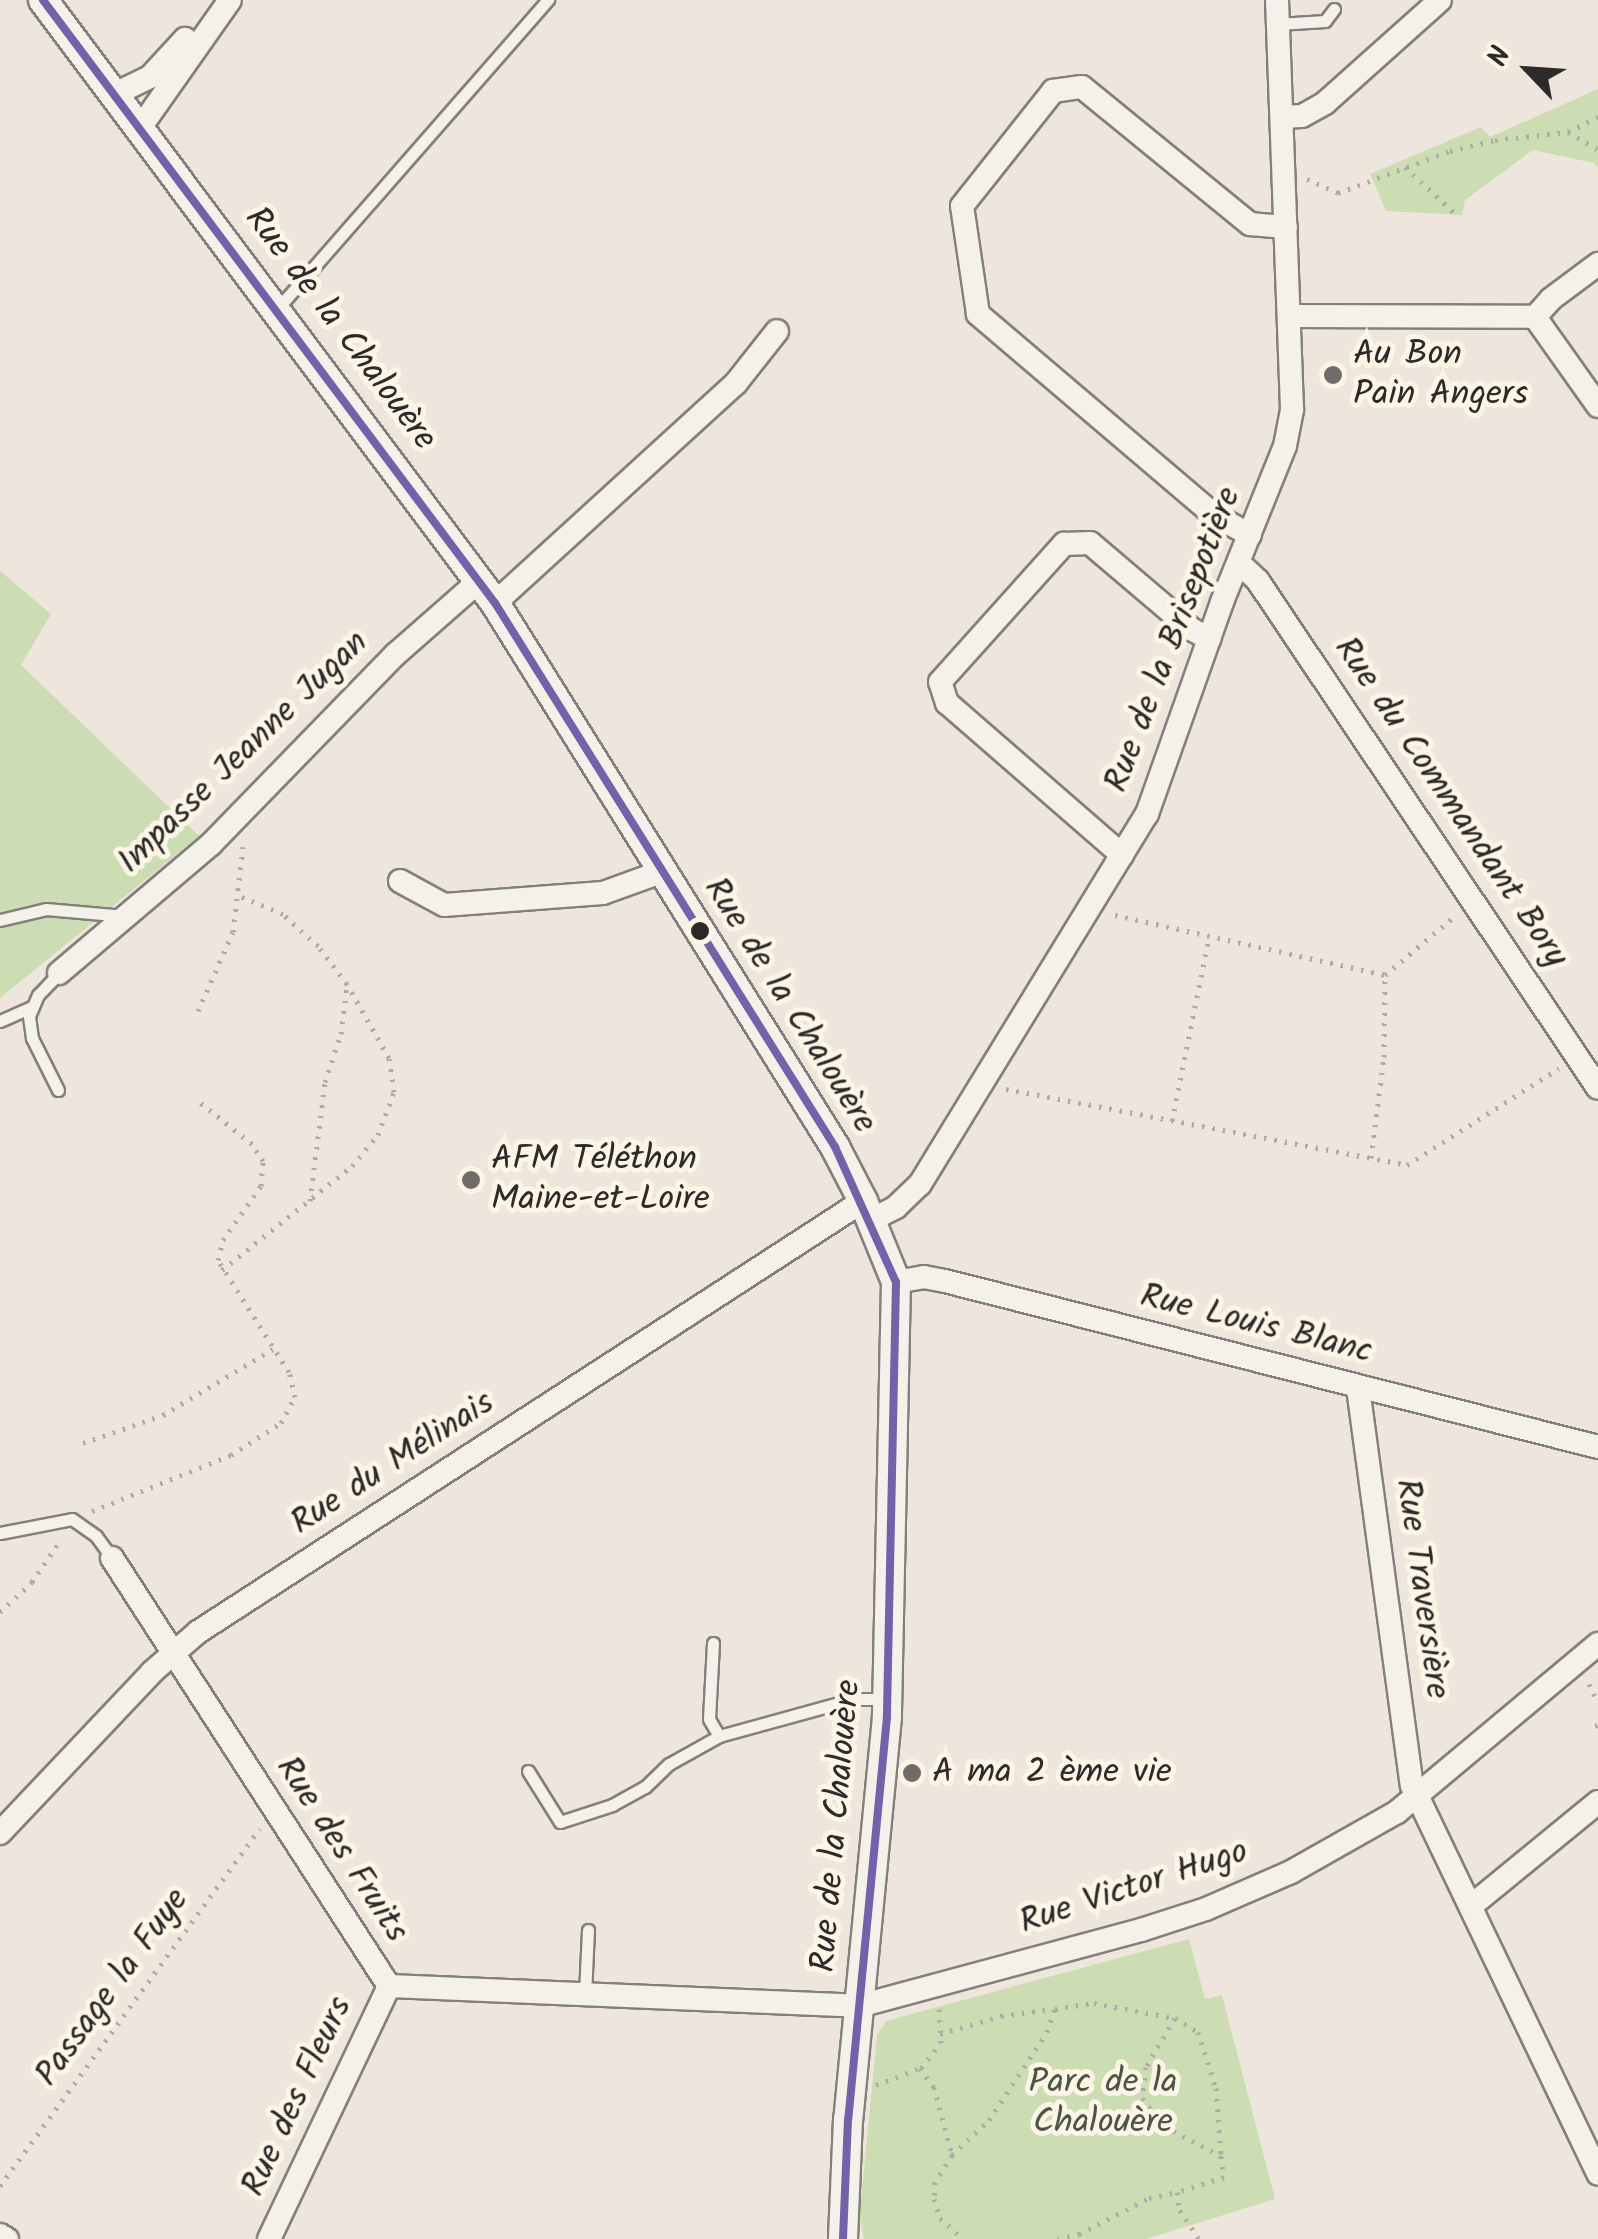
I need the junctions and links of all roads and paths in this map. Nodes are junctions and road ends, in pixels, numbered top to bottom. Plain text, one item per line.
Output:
1 (44, 0) edge
2 (214, 0) edge
3 (230, 0) edge
4 (548, 0) edge
5 (1277, 0) edge
6 (1440, 0) edge
7 (1334, 8) dead end
8 (1278, 24) junction
9 (115, 94) junction
10 (1598, 117) edge
11 (1282, 118) junction
12 (140, 128) junction
13 (1568, 132) junction
14 (1598, 149) edge
15 (1405, 167) junction
16 (1320, 186) dead end
17 (1456, 214) dead end
18 (1286, 227) junction
19 (1598, 264) edge
20 (278, 308) junction
21 (1290, 316) junction
22 (1536, 317) junction
23 (777, 330) dead end
24 (1598, 406) edge
25 (1250, 535) junction
26 (1239, 563) junction
27 (486, 592) junction
28 (1210, 639) junction
29 (228, 825) junction
30 (1122, 855) junction
31 (661, 872) junction
32 (400, 881) dead end
33 (240, 896) junction
34 (1110, 914) dead end
35 (1458, 914) dead end
36 (125, 916) junction
37 (0, 920) edge
38 (1209, 938) junction
39 (59, 972) joint
40 (1385, 975) junction
41 (348, 984) junction
42 (32, 1007) junction
43 (198, 1011) dead end
44 (0, 1021) edge
45 (1560, 1067) dead end
46 (998, 1087) dead end
47 (1598, 1088) edge
48 (58, 1090) dead end
49 (197, 1100) dead end
50 (1172, 1121) junction
51 (1371, 1158) junction
52 (309, 1204) junction
53 (867, 1210) junction
54 (222, 1270) junction
55 (896, 1282) junction
56 (274, 1349) junction
57 (1358, 1388) junction
58 (82, 1443) dead end
59 (1598, 1447) edge
60 (72, 1518) junction
61 (0, 1532) edge
62 (112, 1558) joint
63 (0, 1612) edge
64 (713, 1643) dead end
65 (1598, 1644) edge
66 (172, 1653) junction
67 (1586, 1677) dead end
68 (888, 1699) junction
69 (1598, 1703) edge
70 (719, 1736) junction
71 (528, 1771) dead end
72 (1416, 1798) junction
73 (1598, 1802) edge
74 (267, 1820) dead end
75 (0, 1833) edge
76 (1471, 1906) junction
77 (588, 1930) dead end
78 (390, 1986) junction
79 (585, 1994) junction
80 (938, 2004) dead end
81 (859, 2006) junction
82 (1054, 2010) junction
83 (1174, 2018) junction
84 (940, 2034) junction
85 (920, 2068) junction
86 (870, 2086) dead end
87 (952, 2156) junction
88 (1221, 2156) junction
89 (1598, 2174) edge
90 (0, 2186) edge
91 (1178, 2192) junction
92 (0, 2235) edge
93 (7, 2239) edge
94 (269, 2239) edge
95 (844, 2239) edge
96 (963, 2239) edge
97 (1057, 2239) edge
98 (1199, 2239) edge

1 - 9 street, Rue de la Chalouère
2 - 9 street
3 - 12 street
4 - 20 lane
5 - 8 street, Rue de la Brisepotière
6 - 11 street
7 - 8 lane
8 - 11 street, Rue de la Brisepotière
9 - 12 street, Rue de la Chalouère
10 - 13 path
11 - 18 street, Rue de la Brisepotière
12 - 20 street, Rue de la Chalouère
13 - 14 path
13 - 15 path
15 - 16 path
15 - 17 path
18 - 21 street, Rue de la Brisepotière
18 - 25 street
19 - 22 street
20 - 27 street, Rue de la Chalouère
21 - 22 street
21 - 25 street, Rue de la Brisepotière
22 - 24 street
23 - 27 street, Impasse Jeanne Jugan
25 - 26 street, Rue de la Brisepotière
26 - 28 street, Rue de la Brisepotière
26 - 47 street, Rue du Commandant Bory
27 - 29 street, Impasse Jeanne Jugan
27 - 31 street, Rue de la Chalouère
28 - 30 street, Rue de la Brisepotière
28 - 30 street
29 - 33 path
29 - 36 street, Impasse Jeanne Jugan
30 - 53 street, Rue de la Brisepotière
31 - 32 street
31 - 53 street, Rue de la Chalouère
33 - 41 path
33 - 43 path
34 - 38 path
35 - 40 path
36 - 37 lane
36 - 39 street, Impasse Jeanne Jugan
38 - 40 path
38 - 50 path
39 - 42 lane
40 - 51 path
41 - 52 path
41 - 52 path
42 - 44 lane
42 - 48 lane
45 - 51 path
46 - 50 path
49 - 54 path
50 - 51 path
52 - 54 path
53 - 55 street, Rue de la Chalouère
53 - 66 street, Rue du Mélinais
54 - 56 path
55 - 57 street, Rue Louis Blanc
55 - 68 street, Rue de la Chalouère
56 - 58 path
56 - 60 path
57 - 59 street, Rue Louis Blanc
57 - 72 street, Rue Traversière
60 - 61 lane
60 - 62 lane
60 - 63 path
62 - 66 street, Rue des Fruits
64 - 70 lane
65 - 72 street, Rue Victor Hugo
66 - 75 street, Rue du Mélinais
66 - 78 street, Rue des Fruits
67 - 69 path
68 - 70 lane
68 - 81 street, Rue de la Chalouère
70 - 71 lane
72 - 76 street, Rue Traversière
72 - 81 street, Rue Victor Hugo
73 - 76 street
74 - 90 path, Passage la Fuye
76 - 89 street, Rue Traversière
77 - 79 lane
78 - 79 street, Rue des Fruits
78 - 94 street, Rue des Fleurs
79 - 81 street, Rue des Fruits
80 - 84 path
81 - 95 street, Rue de la Chalouère
82 - 83 path
82 - 84 path
82 - 87 path
83 - 88 path
83 - 88 path
84 - 85 path
85 - 86 path
85 - 87 path
87 - 96 path
88 - 91 path
91 - 97 path
91 - 98 path
92 - 93 street

